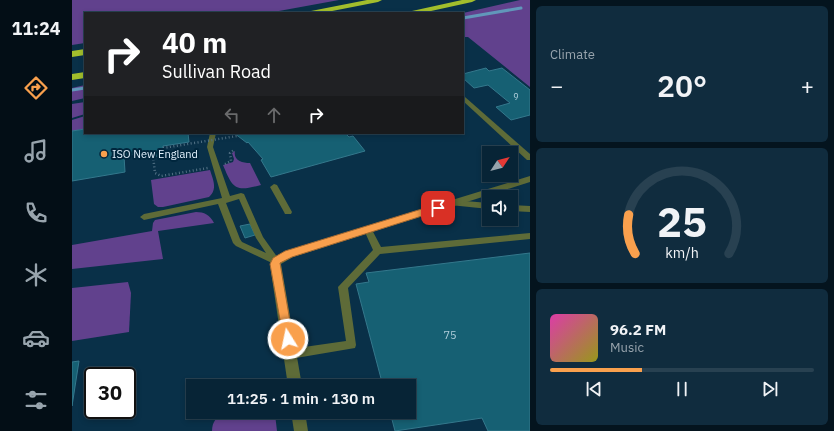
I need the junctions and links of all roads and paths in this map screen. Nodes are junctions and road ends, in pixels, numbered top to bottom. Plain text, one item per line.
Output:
1 (378, 0) edge
2 (472, 0) edge
3 (316, 12) edge
4 (417, 12) edge
5 (84, 52) edge
6 (72, 54) edge
7 (84, 75) edge
8 (72, 77) edge
9 (464, 99) edge
10 (213, 134) edge
11 (237, 136) dead end
12 (163, 148) dead end
13 (234, 150) dead end
14 (153, 156) dead end
15 (530, 158) edge
16 (223, 164) dead end
17 (209, 168) dead end
18 (530, 179) edge
19 (274, 187) dead end
20 (224, 200) junction
21 (453, 203) junction
22 (482, 205) edge
23 (518, 208) edge
24 (530, 209) edge
25 (288, 212) dead end
26 (144, 217) dead end
27 (368, 230) junction
28 (530, 236) edge
29 (378, 251) junction
30 (276, 261) junction
31 (290, 354) junction
32 (293, 379) edge
33 (299, 419) edge
34 (300, 431) edge

1 - 3 highway
2 - 4 highway
5 - 6 highway
7 - 8 highway
9 - 15 lane
10 - 20 lane
11 - 12 path, bridge
13 - 16 path
14 - 17 path
18 - 21 street
19 - 25 lane
20 - 26 lane
20 - 30 lane
20 - 30 lane
21 - 22 lane
21 - 27 street
23 - 24 lane
27 - 29 lane
27 - 30 street
28 - 29 lane
29 - 31 lane
30 - 31 street
31 - 32 street
33 - 34 street

